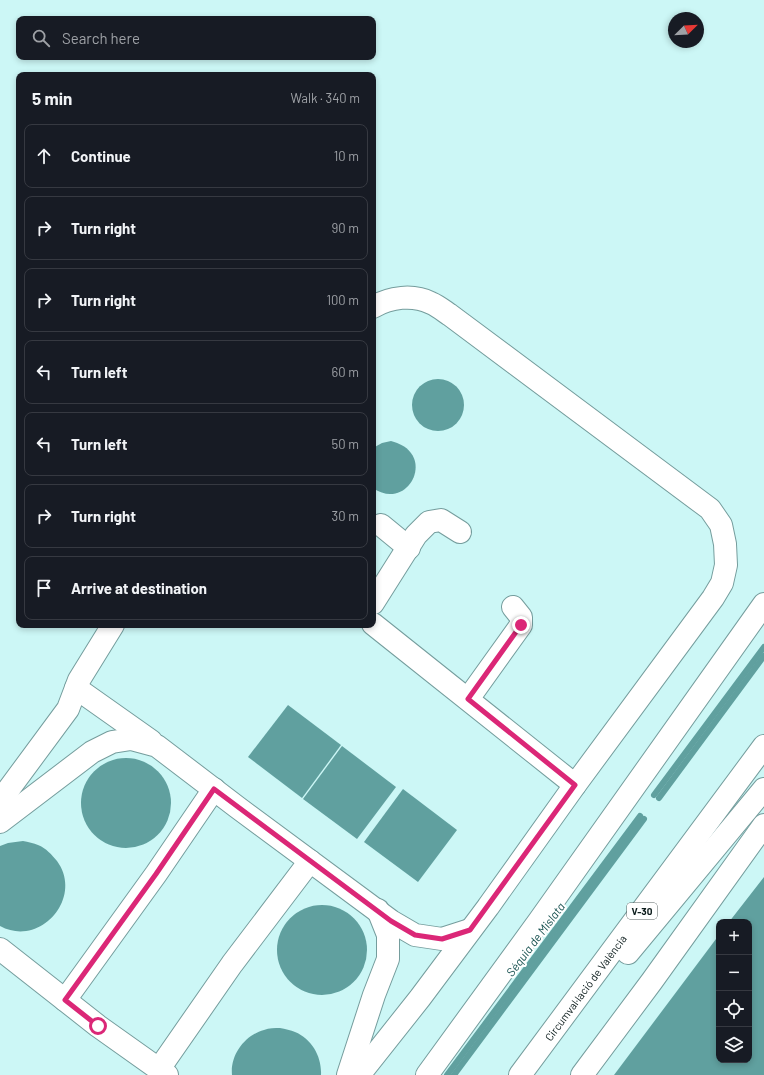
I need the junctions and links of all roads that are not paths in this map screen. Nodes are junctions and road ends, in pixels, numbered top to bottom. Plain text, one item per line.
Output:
1 (376, 306) edge
2 (381, 525) dead end
3 (460, 532) dead end
4 (409, 548) junction
5 (376, 598) edge
6 (764, 604) edge
7 (513, 607) dead end
8 (376, 626) edge
9 (111, 628) edge
10 (76, 688) junction
11 (468, 699) junction
12 (157, 746) junction
13 (764, 746) edge
14 (575, 785) junction
15 (214, 789) junction
16 (764, 789) edge
17 (0, 801) edge
18 (0, 822) edge
19 (764, 825) edge
20 (310, 861) junction
21 (378, 910) junction
22 (470, 930) junction
23 (0, 949) edge
24 (65, 1000) junction
25 (163, 1072) edge
26 (348, 1075) edge
27 (359, 1075) edge
28 (427, 1075) edge
29 (520, 1075) edge
30 (534, 1075) edge
31 (582, 1075) edge

1 - 14 main road
2 - 4 main road
3 - 4 main road
4 - 5 main road
6 - 28 main road
7 - 11 main road
8 - 11 main road
9 - 10 main road
10 - 12 main road
10 - 17 main road
11 - 14 main road
12 - 15 main road
12 - 18 main road
13 - 29 main road, Circumval·lació de València / V-30
14 - 22 main road
15 - 20 main road
15 - 24 main road
16 - 30 main road
19 - 31 main road
20 - 21 main road
20 - 25 main road
21 - 22 main road
21 - 26 main road
22 - 27 main road
23 - 24 main road
24 - 25 main road

